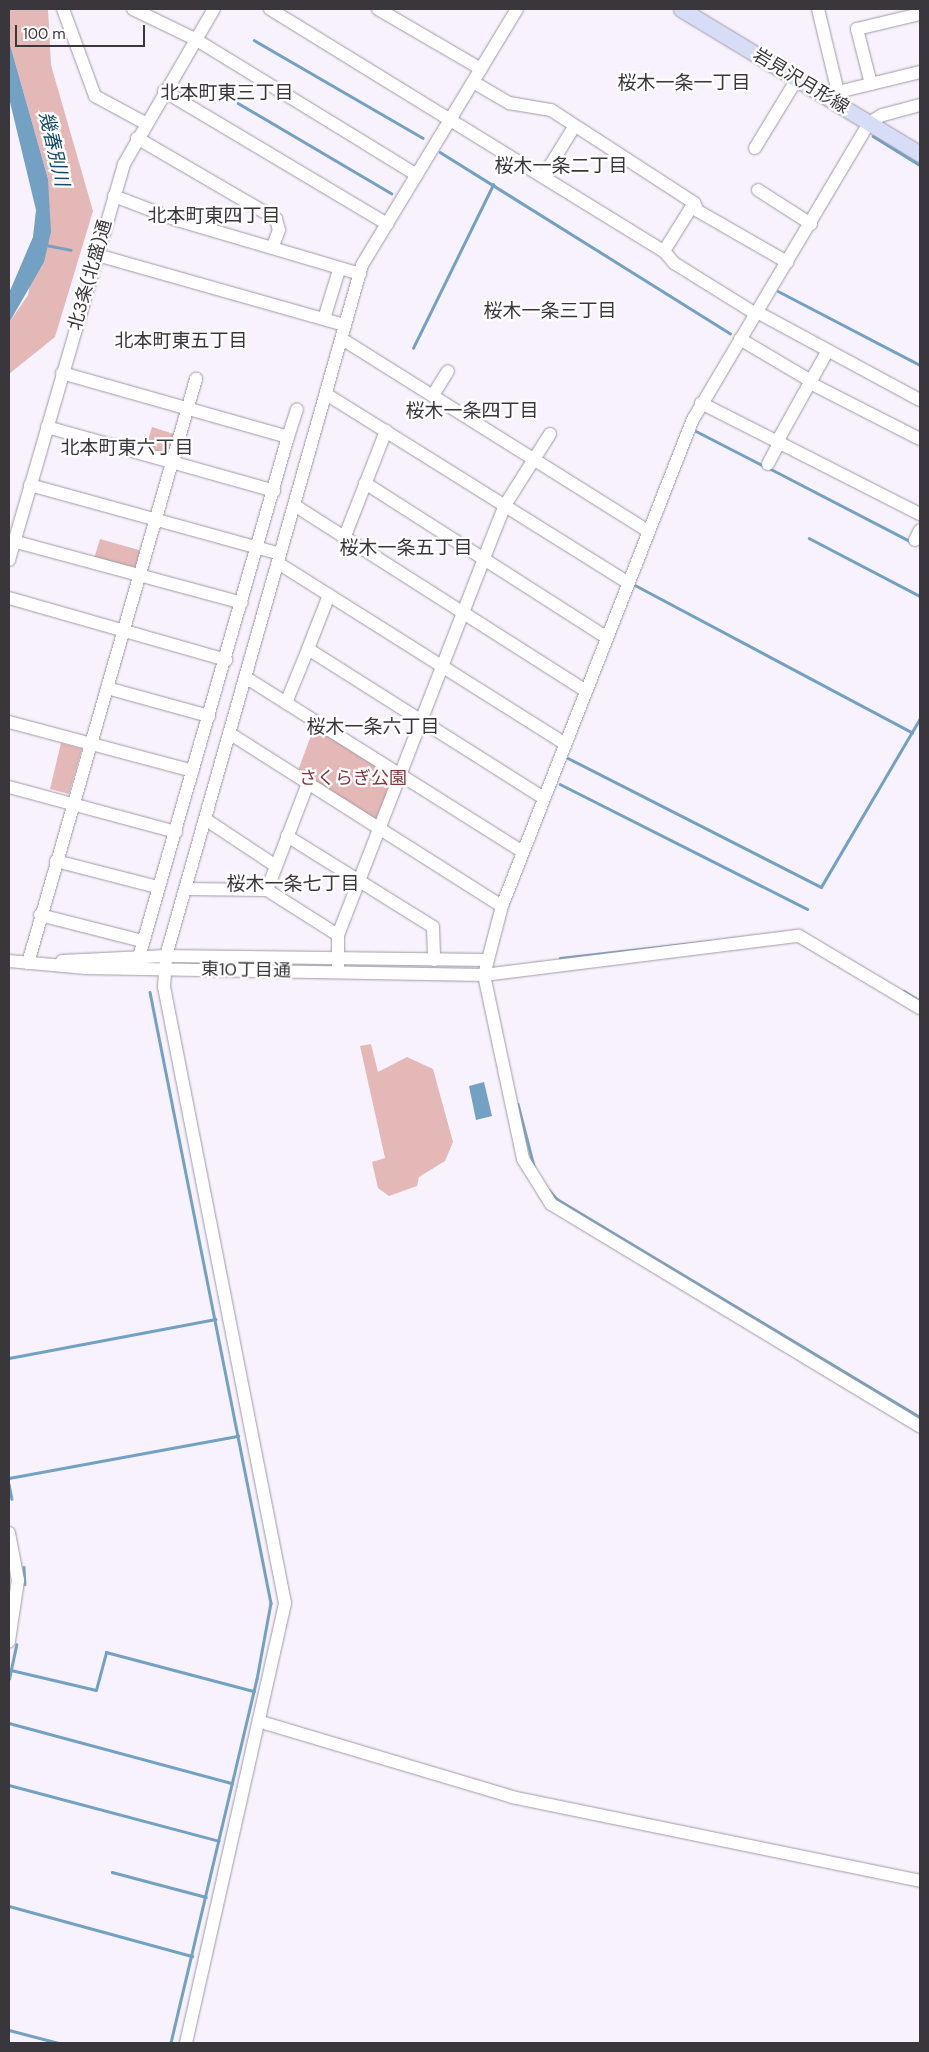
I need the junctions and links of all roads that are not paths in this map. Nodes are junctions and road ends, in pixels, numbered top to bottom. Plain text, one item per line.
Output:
1 (63, 9) edge
2 (133, 9) edge
3 (214, 9) edge
4 (270, 9) edge
5 (378, 9) edge
6 (516, 9) edge
7 (681, 9) edge
8 (818, 9) edge
9 (913, 13) edge
10 (195, 39) junction
11 (481, 69) junction
12 (920, 72) edge
13 (797, 79) junction
14 (473, 82) junction
15 (871, 84) junction
16 (164, 91) junction
17 (834, 95) junction
18 (920, 105) edge
19 (450, 120) junction
20 (145, 123) junction
21 (869, 123) junction
22 (574, 127) junction
23 (137, 138) junction
24 (755, 148) dead end
25 (920, 154) edge
26 (417, 175) junction
27 (543, 177) junction
28 (758, 190) dead end
29 (114, 196) junction
30 (694, 203) junction
31 (387, 224) junction
32 (812, 224) junction
33 (272, 248) junction
34 (664, 251) junction
35 (96, 255) junction
36 (787, 262) junction
37 (339, 270) junction
38 (360, 274) junction
39 (756, 313) junction
40 (324, 319) junction
41 (345, 325) junction
42 (342, 339) junction
43 (740, 339) junction
44 (827, 352) junction
45 (448, 371) dead end
46 (62, 373) junction
47 (196, 379) dead end
48 (811, 382) junction
49 (326, 394) junction
50 (433, 394) junction
51 (920, 400) edge
52 (701, 404) junction
53 (188, 408) junction
54 (298, 409) dead end
55 (47, 427) junction
56 (386, 431) junction
57 (550, 434) dead end
58 (288, 438) junction
59 (920, 439) edge
60 (779, 440) junction
61 (534, 458) junction
62 (172, 463) junction
63 (768, 464) dead end
64 (364, 483) junction
65 (30, 485) junction
66 (274, 491) junction
67 (294, 504) junction
68 (505, 505) junction
69 (920, 514) edge
70 (157, 519) junction
71 (647, 530) junction
72 (345, 536) junction
73 (11, 541) edge
74 (258, 548) junction
75 (279, 558) junction
76 (484, 558) junction
77 (9, 560) edge
78 (140, 576) junction
79 (627, 582) junction
80 (329, 596) junction
81 (9, 598) edge
82 (242, 602) junction
83 (463, 613) junction
84 (124, 631) junction
85 (606, 637) junction
86 (308, 649) junction
87 (226, 660) junction
88 (442, 668) junction
89 (246, 677) junction
90 (107, 688) junction
91 (586, 691) junction
92 (286, 703) junction
93 (209, 716) junction
94 (421, 721) junction
95 (9, 722) edge
96 (230, 733) junction
97 (91, 743) junction
98 (565, 744) junction
99 (193, 771) junction
100 (401, 775) junction
101 (308, 783) junction
102 (9, 787) edge
103 (544, 798) junction
104 (72, 804) junction
105 (205, 819) junction
106 (381, 829) junction
107 (176, 832) junction
108 (287, 836) junction
109 (523, 852) junction
110 (56, 861) junction
111 (276, 866) junction
112 (358, 884) junction
113 (158, 887) junction
114 (186, 889) junction
115 (267, 890) junction
116 (502, 906) junction
117 (40, 915) junction
118 (338, 936) junction
119 (142, 941) junction
120 (166, 956) junction
121 (139, 957) junction
122 (434, 960) junction
123 (485, 960) junction
124 (9, 961) edge
125 (34, 964) junction
126 (338, 965) junction
127 (164, 969) junction
128 (484, 975) junction
129 (920, 1008) edge
130 (920, 1427) edge
131 (9, 1533) edge
132 (9, 1641) edge
133 (261, 1722) junction
134 (920, 1882) edge
135 (186, 2043) edge

1 - 20 street
2 - 10 street
3 - 10 street, 北3条(北盛)通
4 - 19 street
5 - 11 street
6 - 11 street
7 - 13 main road, 岩見沢月形線
8 - 17 street
9 - 15 street
10 - 16 street, 北3条(北盛)通
10 - 26 street
11 - 14 street
12 - 15 street
13 - 17 main road, 岩見沢月形線
13 - 24 street
14 - 19 street
14 - 22 street
15 - 17 street
16 - 20 street, 北3条(北盛)通
16 - 31 street
17 - 21 main road, 岩見沢月形線
18 - 21 street
19 - 26 street
19 - 27 street
20 - 23 street, 北3条(北盛)通
21 - 25 main road, 岩見沢月形線
21 - 32 street
22 - 27 street
22 - 30 street
23 - 29 street, 北3条(北盛)通
23 - 33 street
26 - 31 street
27 - 34 street
28 - 32 street
29 - 33 street
29 - 35 street, 北3条(北盛)通
30 - 34 street
30 - 36 street
31 - 38 street
32 - 36 street
33 - 37 street
34 - 39 street
35 - 40 street
35 - 46 street, 北3条(北盛)通
36 - 39 street
37 - 38 street
37 - 40 street
38 - 41 street
39 - 43 street
39 - 44 street
40 - 41 street
41 - 42 street
42 - 49 street
42 - 50 street
43 - 48 street
43 - 52 street
44 - 48 street
44 - 51 street
45 - 50 street
46 - 53 street
46 - 55 street, 北3条(北盛)通
47 - 53 street
48 - 59 street
48 - 60 street
49 - 56 street
49 - 67 street
50 - 61 street
52 - 60 street
52 - 71 street
53 - 58 street
53 - 62 street
54 - 58 street
55 - 62 street
55 - 65 street, 北3条(北盛)通
56 - 64 street
56 - 68 street
57 - 61 street
58 - 66 street
60 - 63 street
60 - 69 street
61 - 68 street
61 - 71 street
62 - 66 street
62 - 70 street
64 - 72 street
64 - 76 street
65 - 70 street
65 - 73 street, 北3条(北盛)通
66 - 74 street
67 - 72 street
67 - 75 street
68 - 76 street
68 - 79 street
70 - 74 street
70 - 78 street
71 - 79 street
72 - 83 street
73 - 77 street, 北3条(北盛)通
73 - 78 street
74 - 75 street
74 - 82 street
75 - 80 street
75 - 89 street
76 - 83 street
76 - 85 street
78 - 82 street
78 - 84 street
79 - 85 street
80 - 86 street
80 - 88 street
81 - 84 street
82 - 87 street
83 - 88 street
83 - 91 street
84 - 87 street
84 - 90 street
85 - 91 street
86 - 92 street
86 - 94 street
87 - 93 street
88 - 94 street
88 - 98 street
89 - 92 street
89 - 96 street
90 - 93 street
90 - 97 street
91 - 98 street
92 - 100 street
93 - 99 street
94 - 100 street
94 - 103 street
95 - 97 street
96 - 101 street
96 - 105 street
97 - 99 street
97 - 104 street
98 - 103 street
99 - 107 street
100 - 106 street
100 - 109 street
101 - 106 street
101 - 108 street
102 - 104 street
103 - 109 street
104 - 107 street
104 - 110 street
105 - 111 street
105 - 114 street
106 - 112 street
106 - 116 street
107 - 113 street
108 - 111 street
108 - 112 street
109 - 116 street
110 - 113 street
110 - 117 street
111 - 115 street
112 - 118 street
112 - 122 street
113 - 119 street
114 - 115 street
114 - 120 street
115 - 118 street
116 - 123 street
117 - 119 street
117 - 125 street
118 - 126 street
119 - 121 street
120 - 121 street
120 - 126 street
120 - 127 street
121 - 125 street
122 - 123 street
122 - 126 street
123 - 128 street
124 - 125 street, 東10丁目通
125 - 127 street, 東10丁目通
126 - 127 street, 東10丁目通
126 - 128 street, 東10丁目通
127 - 133 street
128 - 129 street, 東10丁目通
128 - 130 street
131 - 132 street
133 - 134 street
133 - 135 street

